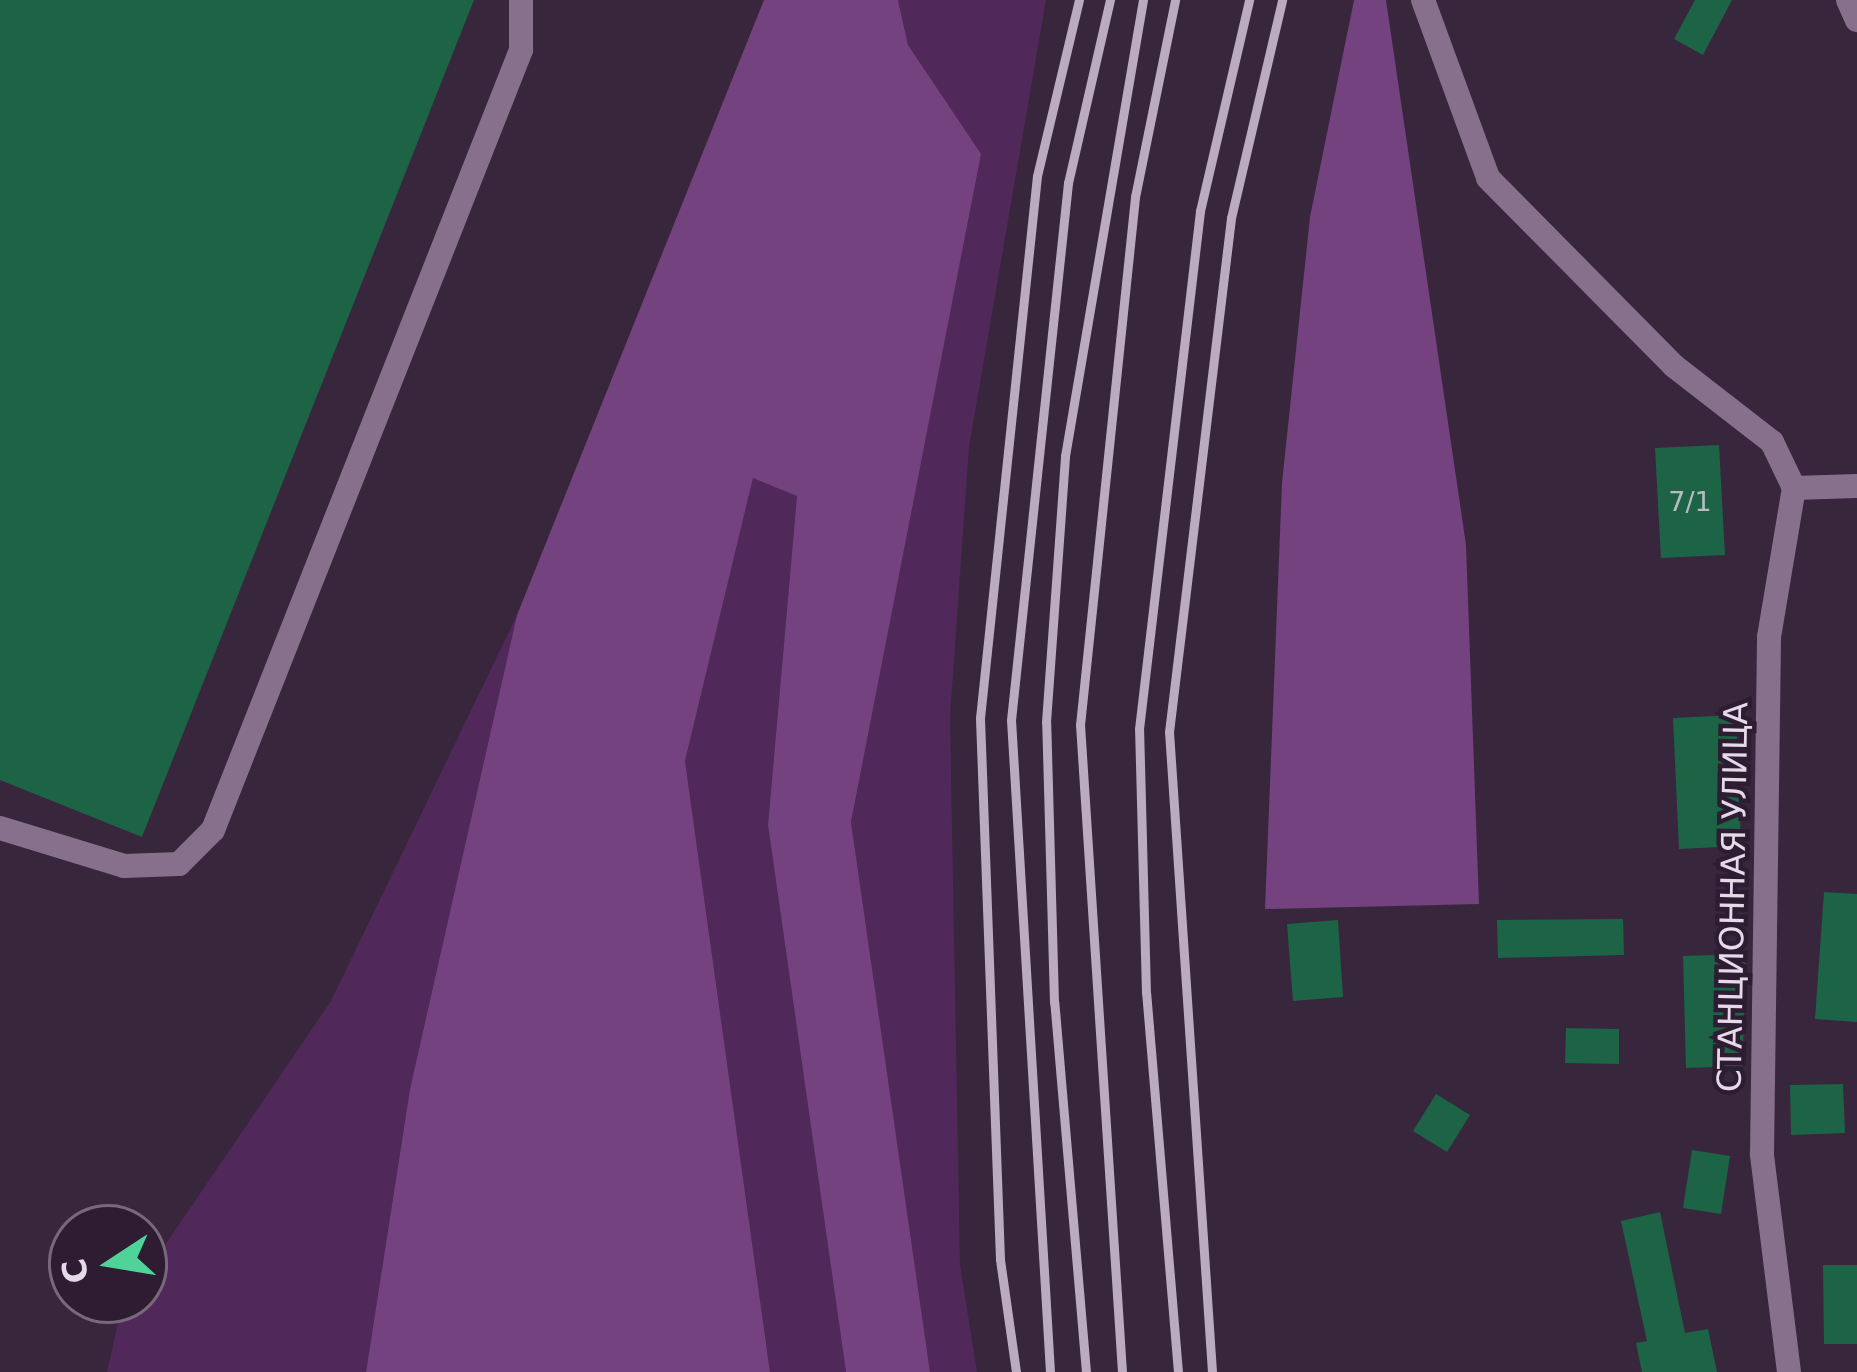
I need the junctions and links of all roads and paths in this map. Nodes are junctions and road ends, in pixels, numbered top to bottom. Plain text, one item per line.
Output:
1 (521, 0) edge
2 (1423, 0) edge
3 (1848, 0) edge
4 (1857, 20) edge
5 (1857, 486) edge
6 (1794, 488) junction
7 (0, 828) edge
8 (1789, 1372) edge

1 - 7 street
2 - 6 street
3 - 4 street
5 - 6 street
6 - 8 street, СТАНЦИОННАЯ УЛИЦА

